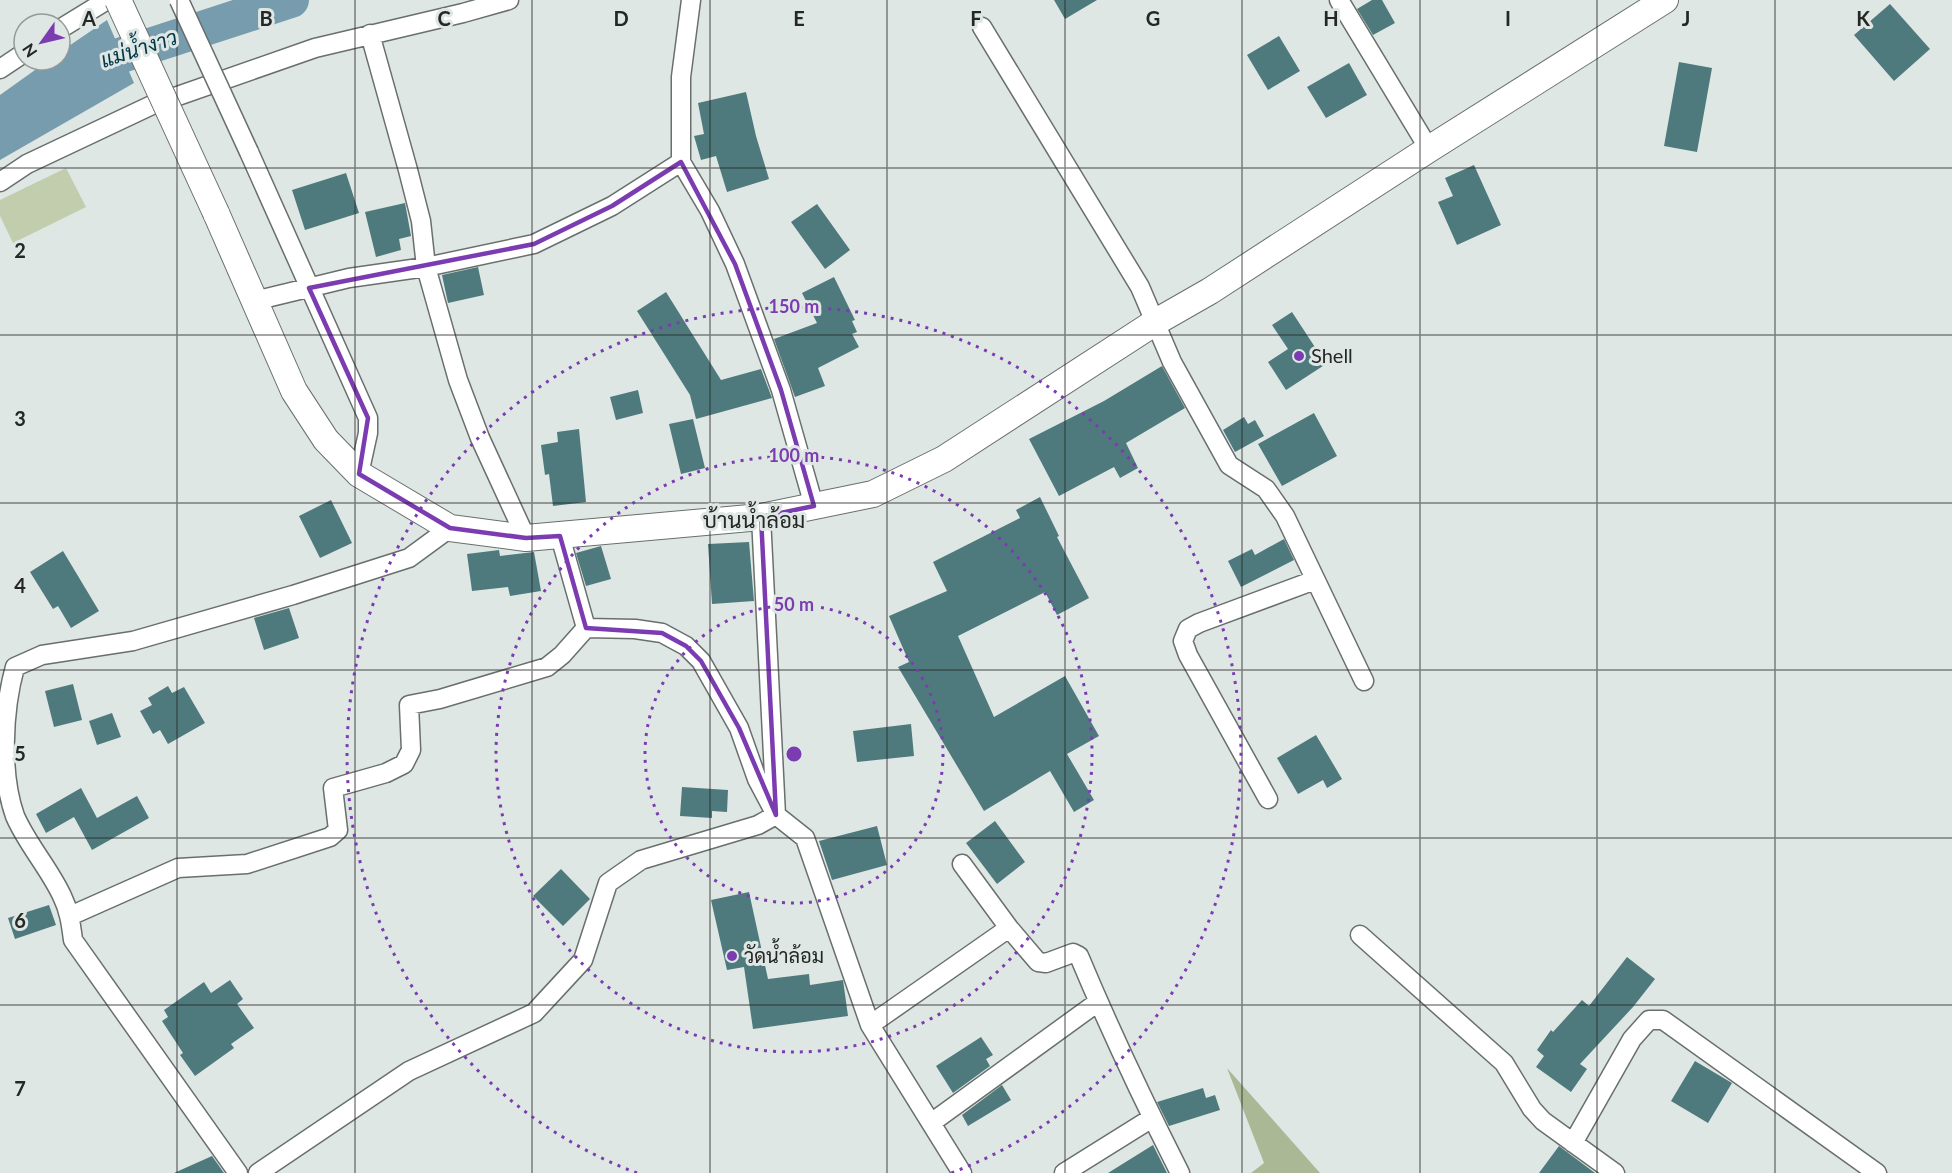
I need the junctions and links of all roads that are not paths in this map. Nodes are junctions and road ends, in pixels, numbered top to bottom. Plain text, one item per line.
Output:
1 (107, 0) edge
2 (118, 0) edge
3 (179, 0) edge
4 (509, 0) edge
5 (691, 0) edge
6 (1339, 0) edge
7 (1665, 0) edge
8 (72, 22) edge
9 (982, 27) dead end
10 (370, 34) junction
11 (1429, 148) junction
12 (681, 162) junction
13 (0, 182) edge
14 (426, 267) junction
15 (309, 288) junction
16 (254, 301) junction
17 (1154, 323) junction
18 (359, 474) junction
19 (814, 506) junction
20 (761, 517) junction
21 (450, 528) junction
22 (560, 536) junction
23 (526, 538) junction
24 (1315, 580) junction
25 (586, 628) junction
26 (1364, 681) dead end
27 (5, 686) edge
28 (1268, 799) dead end
29 (776, 815) junction
30 (962, 864) dead end
31 (70, 916) junction
32 (1009, 928) junction
33 (1360, 935) dead end
34 (1098, 1002) junction
35 (870, 1025) junction
36 (1152, 1118) junction
37 (931, 1123) junction
38 (1573, 1143) junction
39 (238, 1173) edge
40 (258, 1173) edge
41 (962, 1173) edge
42 (1064, 1173) edge
43 (1180, 1173) edge
44 (1615, 1173) edge
45 (1877, 1173) edge

1 - 8 street
2 - 16 main road, bridge
3 - 15 street, bridge
4 - 10 street
5 - 12 street
6 - 11 street
7 - 11 main road
9 - 17 street
10 - 13 street
10 - 14 street
11 - 17 main road
12 - 14 street
12 - 19 street
14 - 15 street
14 - 23 street
15 - 16 street
15 - 18 street
16 - 18 main road
17 - 19 main road
17 - 24 street
18 - 21 main road
19 - 20 main road
20 - 22 main road
20 - 29 street
21 - 23 main road
21 - 27 street
22 - 23 main road
22 - 25 street
24 - 26 street
24 - 28 street
25 - 29 street
25 - 31 street
27 - 31 street
29 - 35 street
29 - 40 street
30 - 32 street
31 - 39 street
32 - 34 street
32 - 35 street
33 - 38 street
34 - 36 street
34 - 37 street
35 - 37 street
36 - 42 street
36 - 43 street
37 - 41 street
38 - 44 street
38 - 45 street

